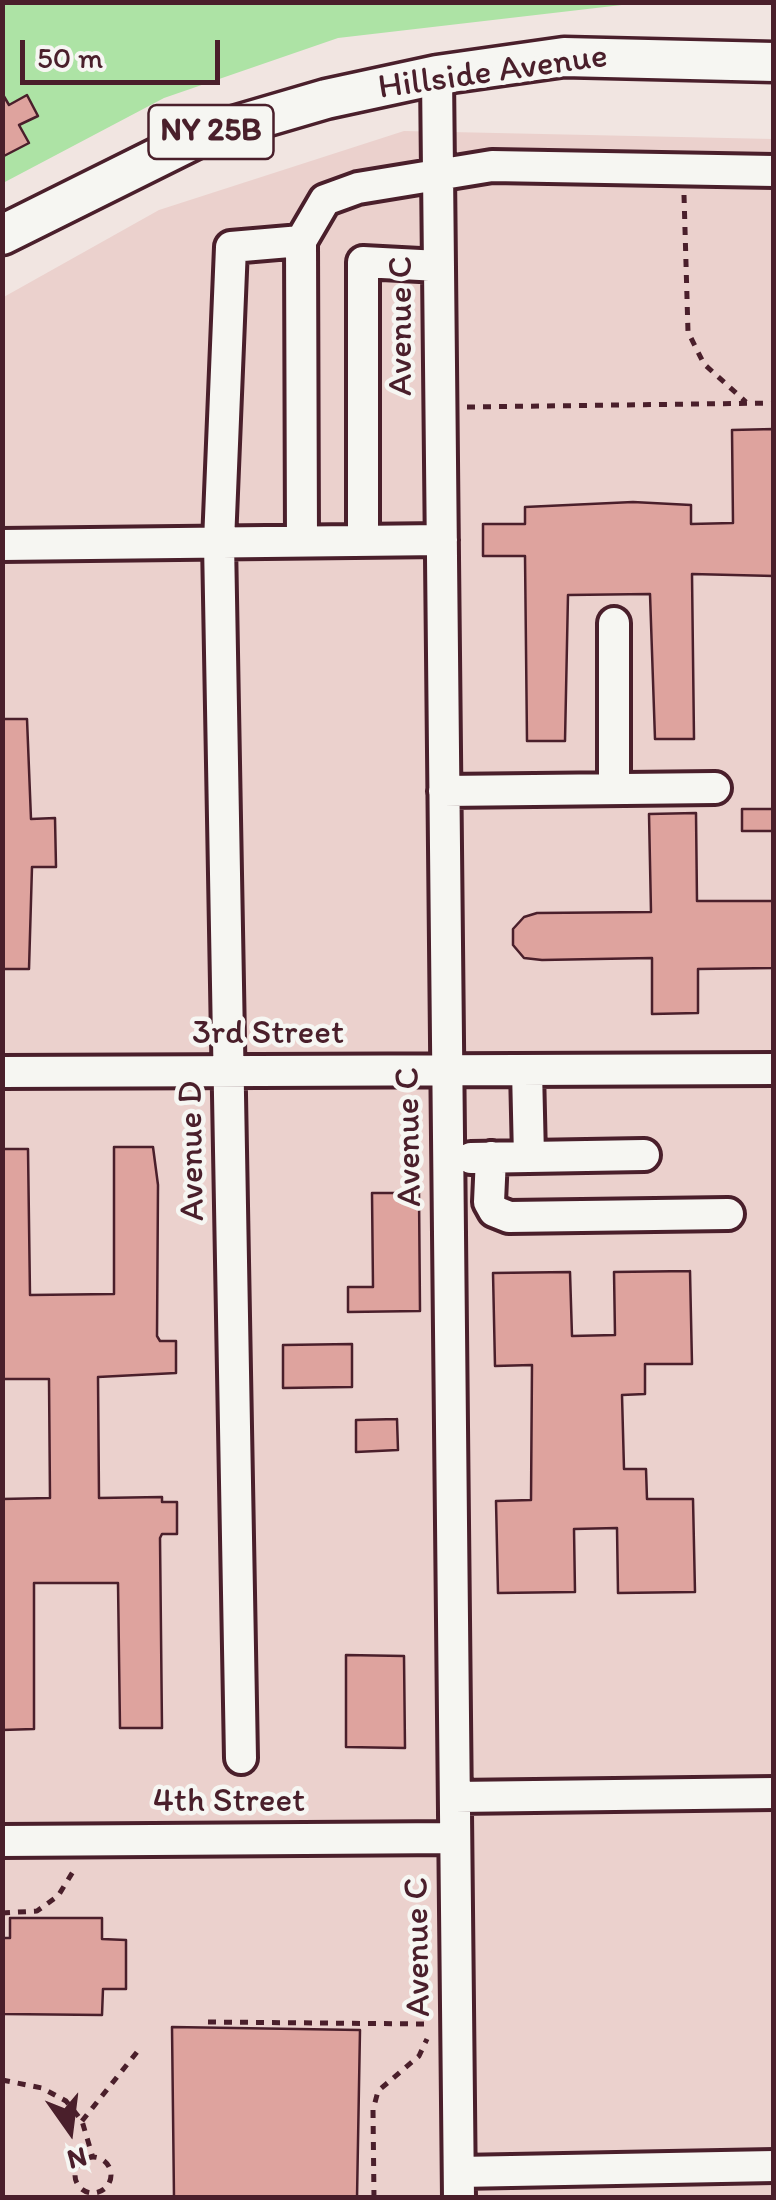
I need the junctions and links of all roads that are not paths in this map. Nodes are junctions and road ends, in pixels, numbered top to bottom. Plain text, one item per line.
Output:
1 (774, 62) edge
2 (437, 75) junction
3 (774, 171) edge
4 (439, 174) junction
5 (2, 236) edge
6 (301, 241) junction
7 (440, 266) junction
8 (363, 540) junction
9 (442, 540) junction
10 (302, 541) junction
11 (219, 542) junction
12 (2, 545) edge
13 (614, 623) dead end
14 (715, 788) dead end
15 (614, 789) junction
16 (444, 792) junction
17 (774, 1069) edge
18 (528, 1070) junction
19 (447, 1071) junction
20 (2, 1072) edge
21 (229, 1072) junction
22 (644, 1155) dead end
23 (529, 1157) junction
24 (448, 1158) junction
25 (491, 1158) junction
26 (728, 1214) dead end
27 (241, 1758) dead end
28 (774, 1793) edge
29 (455, 1797) junction
30 (455, 1838) junction
31 (2, 1841) edge
32 (774, 2166) edge
33 (459, 2185) edge

1 - 2 main road, Hillside Avenue / NY 25B
2 - 4 street, Avenue C
2 - 5 main road, Hillside Avenue / NY 25B
3 - 4 street
4 - 6 street
4 - 7 street, Avenue C
6 - 10 street
6 - 11 street, Avenue D
7 - 8 street
7 - 9 street, Avenue C
8 - 9 street
8 - 10 street
9 - 16 street, Avenue C
10 - 11 street
11 - 12 street
11 - 21 street, Avenue D
13 - 15 street
14 - 15 street
15 - 16 street
16 - 19 street, Avenue C
17 - 18 street, 3rd Street
18 - 19 street, 3rd Street
18 - 23 street
19 - 21 street, 3rd Street
19 - 24 street, Avenue C
20 - 21 street, 3rd Street
21 - 27 street, Avenue D
22 - 23 street
23 - 25 street
24 - 25 street
24 - 29 street, Avenue C
25 - 26 street
28 - 29 street
29 - 30 street, Avenue C
30 - 31 street, 4th Street
30 - 33 street, Avenue C
32 - 33 street

